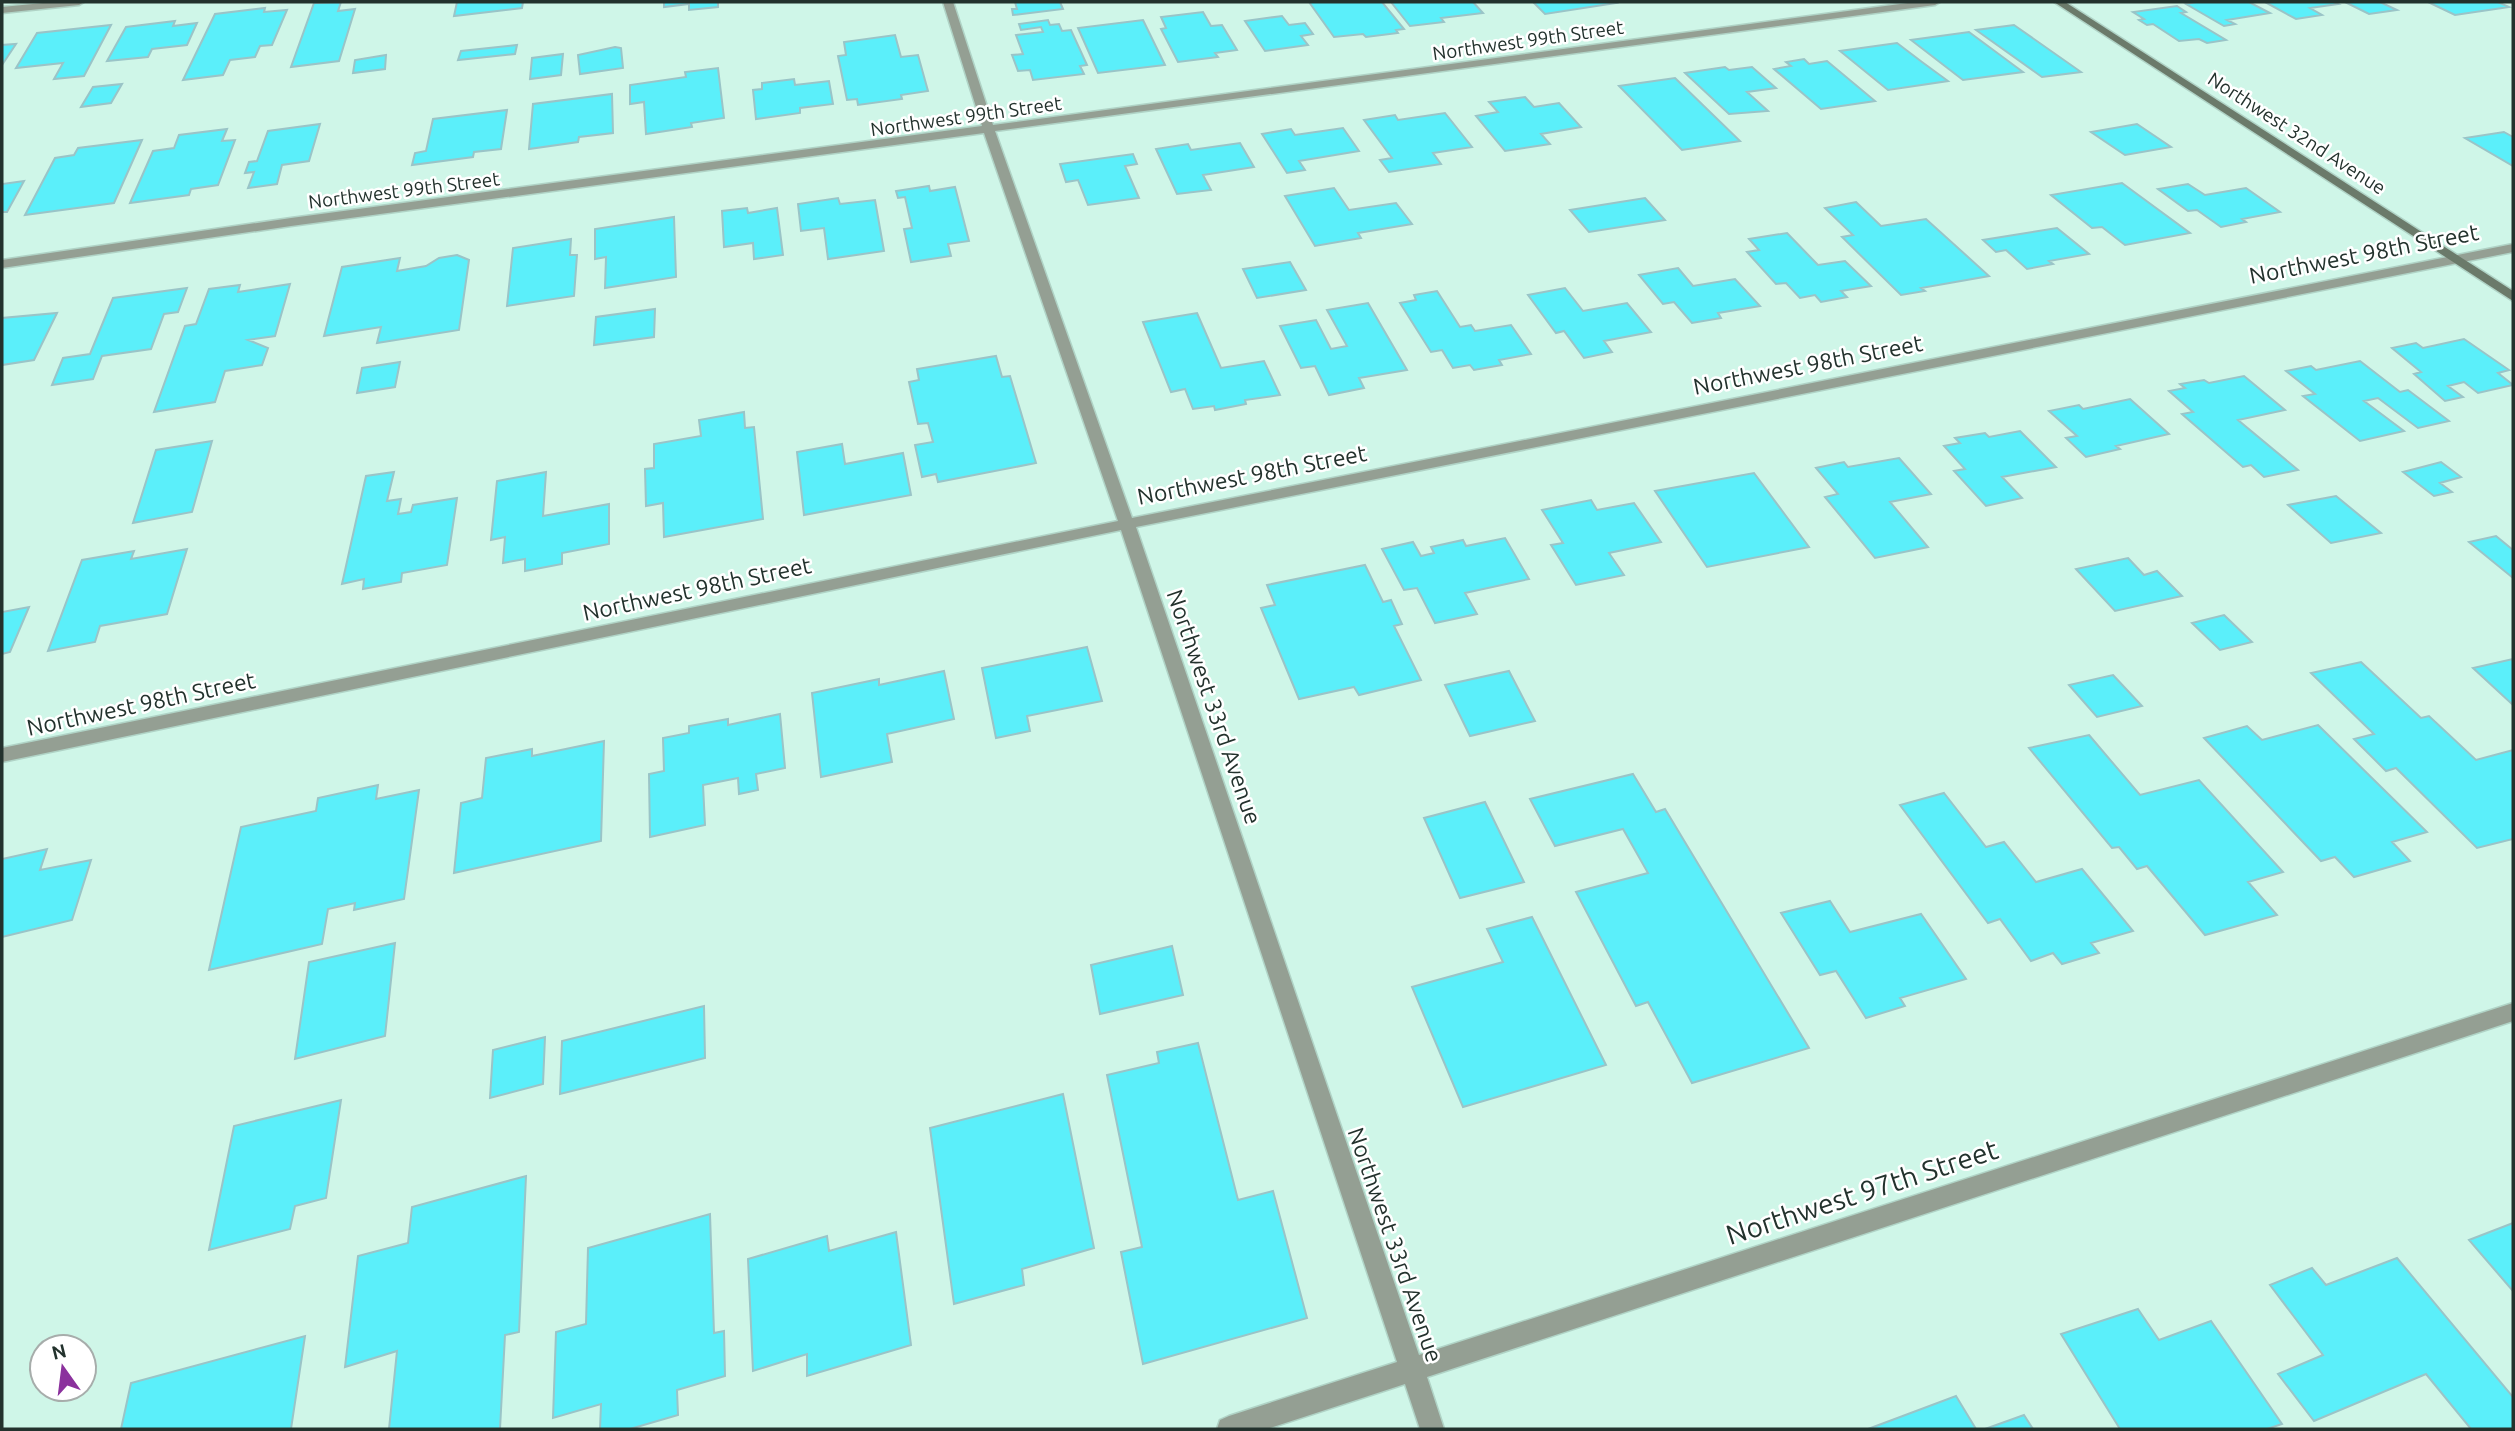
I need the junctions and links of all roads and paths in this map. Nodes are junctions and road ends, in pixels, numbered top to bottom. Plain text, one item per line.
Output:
1 (79, 2) edge
2 (948, 2) edge
3 (1935, 2) edge
4 (2059, 2) edge
5 (2, 10) edge
6 (989, 131) junction
7 (2513, 248) edge
8 (2455, 259) junction
9 (2, 264) edge
10 (2513, 297) edge
11 (1127, 524) junction
12 (2, 755) edge
13 (2513, 1012) edge
14 (1411, 1369) junction
15 (1228, 1429) edge
16 (1432, 1429) edge

1 - 5 street
2 - 6 street, Northwest 33rd Avenue
3 - 6 street, Northwest 99th Street
4 - 8 main road, Northwest 32nd Avenue
6 - 9 street, Northwest 99th Street
6 - 11 street, Northwest 33rd Avenue
7 - 8 street, Northwest 98th Street
8 - 10 main road, Northwest 32nd Avenue
8 - 11 street, Northwest 98th Street
11 - 12 street, Northwest 98th Street
11 - 14 street, Northwest 33rd Avenue
13 - 14 street, Northwest 97th Street
14 - 15 street, Northwest 97th Street
14 - 16 street, Northwest 33rd Avenue

